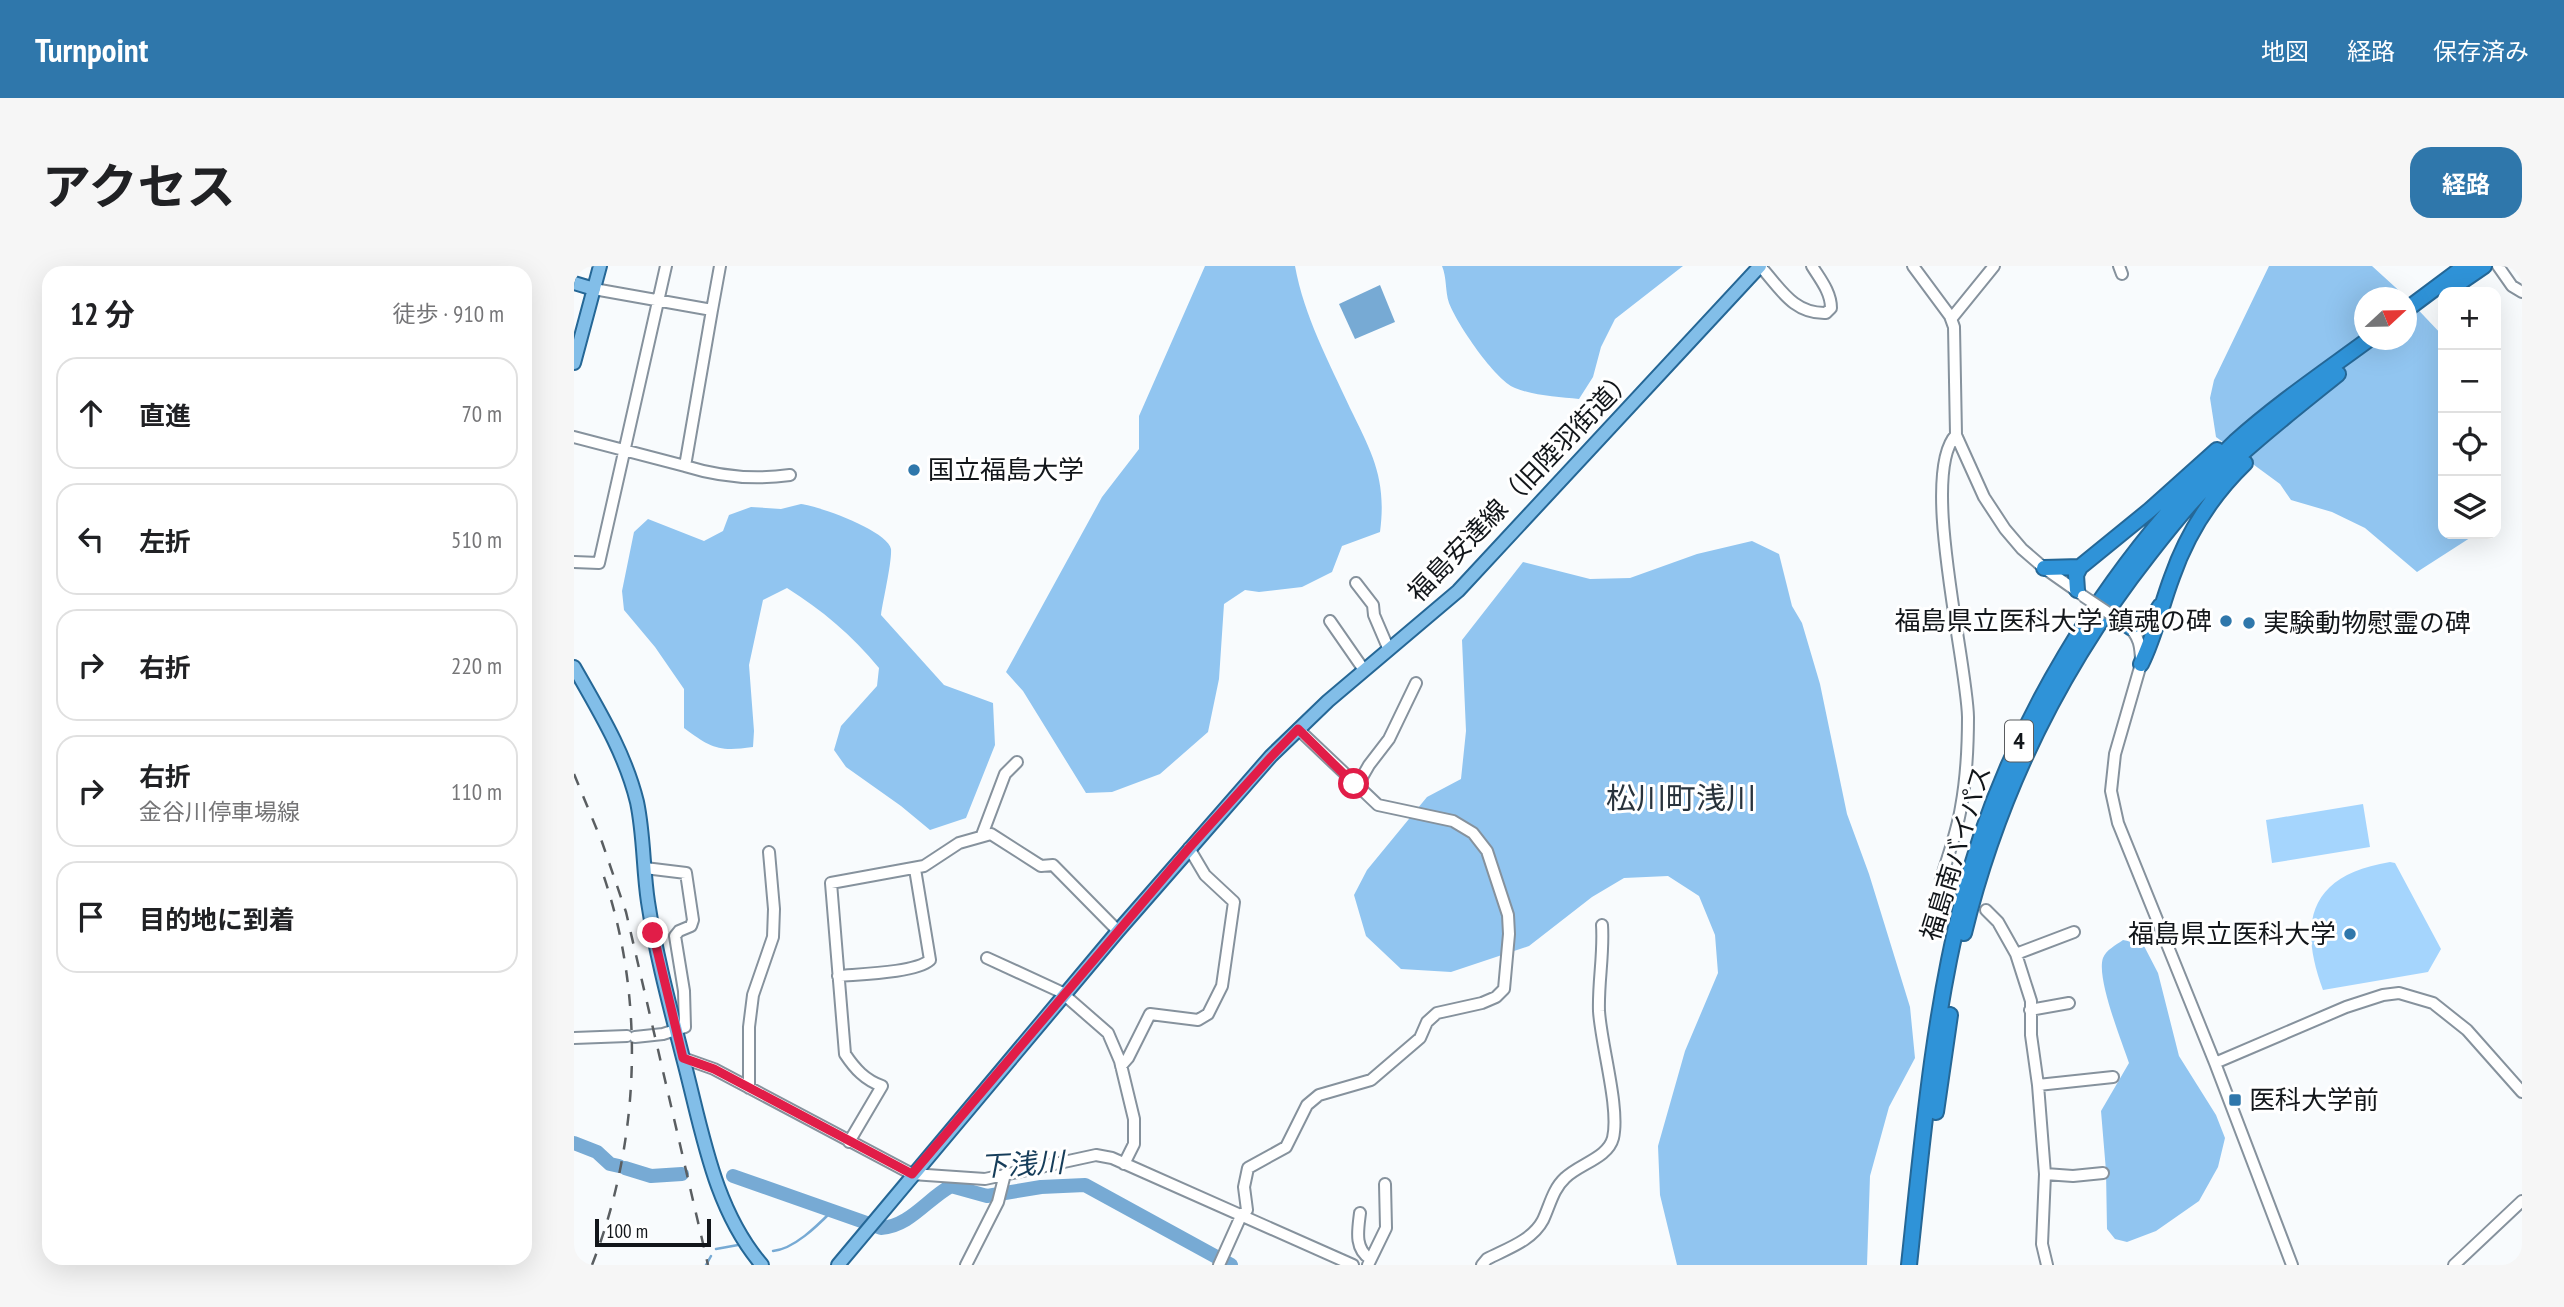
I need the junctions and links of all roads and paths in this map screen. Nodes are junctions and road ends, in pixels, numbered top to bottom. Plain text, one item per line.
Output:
1 (600, 266) edge
2 (666, 266) edge
3 (720, 266) edge
4 (1760, 266) edge
5 (1812, 266) edge
6 (1913, 266) edge
7 (1994, 266) edge
8 (2465, 266) edge
9 (2484, 266) edge
10 (2498, 266) edge
11 (574, 283) edge
12 (2454, 287) edge
13 (594, 289) junction
14 (2522, 292) edge
15 (2438, 298) edge
16 (658, 301) junction
17 (2417, 302) edge
18 (712, 310) junction
19 (2417, 312) edge
20 (1951, 319) junction
21 (2354, 350) edge
22 (2366, 350) edge
23 (574, 363) edge
24 (2323, 373) junction
25 (2300, 403) junction
26 (1956, 435) junction
27 (574, 437) edge
28 (625, 449) junction
29 (685, 466) junction
30 (790, 475) dead end
31 (574, 562) edge
32 (2080, 567) junction
33 (2043, 568) junction
34 (2172, 575) junction
35 (1356, 583) dead end
36 (2080, 593) junction
37 (1330, 621) dead end
38 (2127, 626) junction
39 (1388, 650) junction
40 (2141, 664) junction
41 (574, 667) edge
42 (1364, 670) junction
43 (1416, 683) dead end
44 (1298, 729) junction
45 (1017, 762) dead end
46 (1357, 786) junction
47 (982, 835) junction
48 (1189, 848) junction
49 (769, 852) dead end
50 (645, 868) junction
51 (915, 869) junction
52 (1954, 886) dead end
53 (1986, 910) dead end
54 (1602, 925) dead end
55 (1118, 931) junction
56 (2074, 932) dead end
57 (2016, 954) junction
58 (987, 958) dead end
59 (838, 976) junction
60 (1065, 996) junction
61 (2069, 1003) dead end
62 (2031, 1010) junction
63 (676, 1030) junction
64 (574, 1038) edge
65 (683, 1058) junction
66 (2215, 1063) junction
67 (1121, 1066) junction
68 (2113, 1077) dead end
69 (2038, 1085) junction
70 (749, 1088) junction
71 (2522, 1092) edge
72 (849, 1142) junction
73 (1124, 1164) junction
74 (2103, 1173) dead end
75 (912, 1174) junction
76 (1005, 1174) junction
77 (2045, 1174) junction
78 (1385, 1184) dead end
79 (2522, 1201) edge
80 (1360, 1213) dead end
81 (1241, 1216) junction
82 (1222, 1260) edge
83 (1369, 1262) edge
84 (841, 1264) edge
85 (762, 1265) edge
86 (965, 1265) edge
87 (1353, 1265) edge
88 (1482, 1265) edge
89 (1908, 1265) edge
90 (1917, 1265) edge
91 (2047, 1265) edge
92 (2294, 1265) edge
93 (2454, 1265) edge

1 - 13 main road
2 - 16 street
3 - 18 street
4 - 5 street
4 - 39 main road, 福島安達線（旧陸羽街道）
6 - 20 street
7 - 20 street
8 - 17 highway
9 - 12 highway
10 - 14 street
11 - 13 main road
13 - 16 street
13 - 23 main road
15 - 19 highway
16 - 18 street
16 - 28 street
18 - 29 street
20 - 26 street
21 - 24 highway, 福島南バイパス / 4
22 - 25 highway, 福島南バイパス / 4
24 - 32 highway
24 - 89 highway, 福島南バイパス / 4
25 - 34 highway
25 - 90 highway, 福島南バイパス / 4
26 - 33 street
26 - 52 street
27 - 28 street
28 - 29 street
28 - 31 street
29 - 30 street
32 - 33 highway
32 - 36 highway
33 - 36 street
34 - 38 highway
34 - 40 highway
35 - 39 street
36 - 38 street, bridge
37 - 42 street
38 - 40 street
39 - 42 main road, 福島安達線（旧陸羽街道）
40 - 66 street
41 - 50 main road
42 - 44 main road, 福島安達線（旧陸羽街道）
43 - 46 street
44 - 46 street
44 - 48 main road, 福島安達線（旧陸羽街道）
45 - 47 street
46 - 81 street
47 - 51 street
47 - 55 street
48 - 55 main road, 福島安達線（旧陸羽街道）
48 - 67 street
49 - 70 street
50 - 63 main road
50 - 63 street
51 - 59 street
51 - 59 street
53 - 57 street
54 - 88 street
55 - 60 main road, 福島安達線（旧陸羽街道）
56 - 57 street
57 - 62 street
58 - 60 street
59 - 72 street
60 - 67 street
60 - 75 main road, 福島安達線（旧陸羽街道）
61 - 62 street
62 - 69 street
63 - 64 street
63 - 65 main road
65 - 70 street
65 - 85 main road
66 - 71 street
66 - 92 street
67 - 73 street
68 - 69 street
69 - 77 street
70 - 72 street
72 - 75 street
73 - 76 street
73 - 81 street
74 - 77 street
75 - 76 street
75 - 84 main road, 福島安達線（旧陸羽街道）
76 - 86 street
77 - 91 street
78 - 83 street
79 - 93 street
80 - 83 street
81 - 82 street
81 - 87 street

